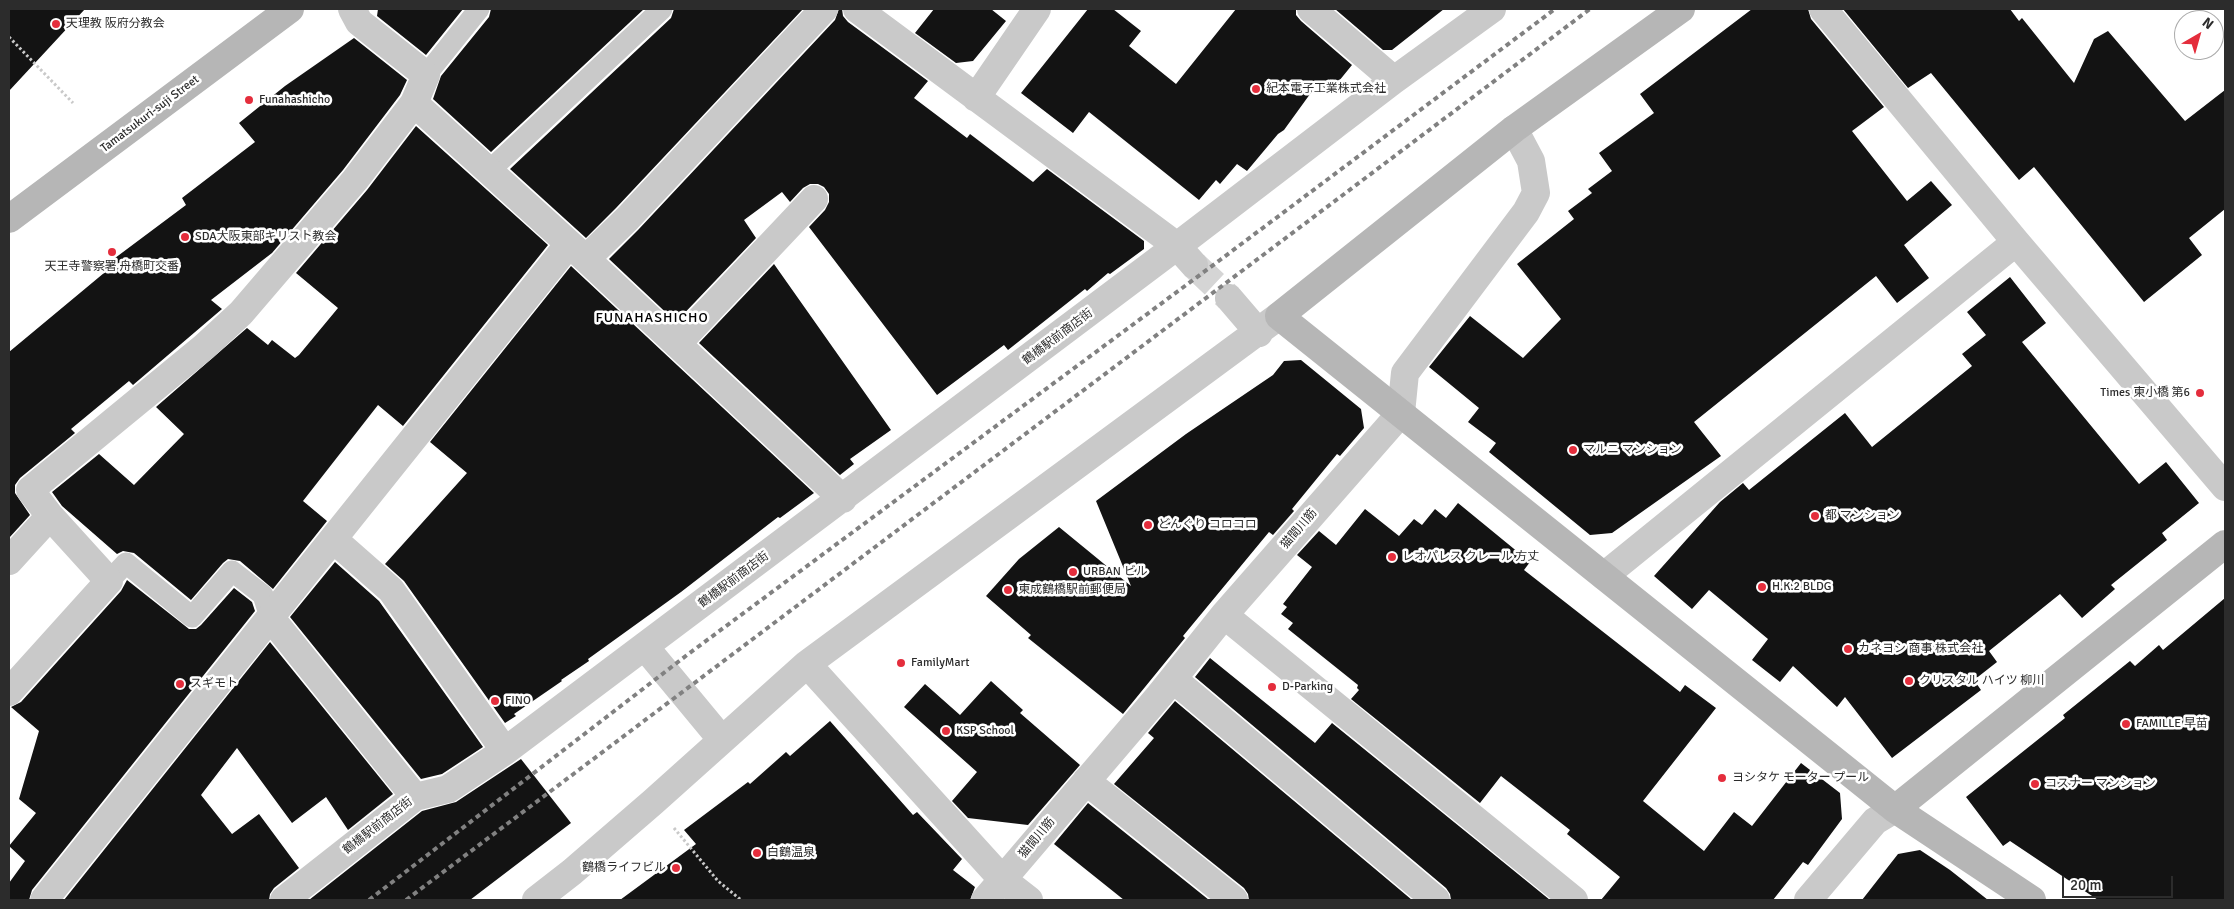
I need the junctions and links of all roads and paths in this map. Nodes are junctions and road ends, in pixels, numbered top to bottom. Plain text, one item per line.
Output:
1 (290, 9) edge
2 (352, 9) edge
3 (479, 9) edge
4 (662, 9) edge
5 (824, 9) edge
6 (857, 9) edge
7 (1037, 9) edge
8 (1310, 9) edge
9 (1492, 9) edge
10 (1680, 9) edge
11 (1823, 9) edge
12 (9, 38) edge
13 (426, 75) junction
14 (1394, 80) junction
15 (976, 98) junction
16 (73, 103) dead end
17 (414, 103) junction
18 (1514, 129) junction
19 (489, 171) junction
20 (814, 199) dead end
21 (9, 219) edge
22 (2016, 242) junction
23 (577, 252) junction
24 (1186, 256) junction
25 (1229, 298) tunnel mouth
26 (1269, 324) junction
27 (677, 344) junction
28 (1401, 413) junction
29 (2225, 487) edge
30 (843, 499) junction
31 (50, 516) junction
32 (332, 539) junction
33 (2225, 544) edge
34 (9, 561) edge
35 (1604, 576) junction
36 (109, 581) junction
37 (1224, 615) junction
38 (270, 617) junction
39 (645, 647) junction
40 (807, 664) junction
41 (1173, 679) junction
42 (9, 692) edge
43 (722, 740) junction
44 (505, 751) junction
45 (1086, 781) junction
46 (416, 797) junction
47 (653, 802) junction
48 (1895, 809) junction
49 (1002, 879) junction
50 (44, 900) edge
51 (284, 900) edge
52 (536, 900) edge
53 (742, 900) edge
54 (985, 900) edge
55 (1029, 900) edge
56 (1234, 900) edge
57 (1436, 900) edge
58 (1574, 900) edge
59 (1808, 900) edge
60 (2032, 900) edge

1 - 21 street, Tamatsukuri-suji Street
2 - 13 street
3 - 13 lane
4 - 19 lane
5 - 23 street
6 - 15 street
7 - 15 street
8 - 14 street
9 - 14 street, 鶴橋駅前商店街
10 - 18 street
11 - 22 street
12 - 16 path
13 - 17 street
14 - 24 street, 鶴橋駅前商店街
15 - 24 street
17 - 19 street
17 - 31 street
18 - 26 street
18 - 28 street
19 - 23 street
20 - 27 street
22 - 29 street
22 - 35 street
23 - 27 street
23 - 32 street
24 - 30 street, 鶴橋駅前商店街
25 - 26 street
26 - 28 street
26 - 40 street
27 - 30 street
28 - 35 street
28 - 37 street, 猫間川筋
30 - 39 street, 鶴橋駅前商店街
31 - 34 street
31 - 36 street
32 - 38 street
32 - 44 street
33 - 48 street
35 - 48 street
36 - 38 lane
36 - 42 street
37 - 41 street, 猫間川筋
37 - 58 street
38 - 46 street
38 - 50 street
39 - 43 street
39 - 44 street, 鶴橋駅前商店街
40 - 43 street
40 - 49 street
41 - 45 street, 猫間川筋
41 - 57 street
43 - 47 street
44 - 46 street, 鶴橋駅前商店街
45 - 49 street, 猫間川筋
45 - 56 street
46 - 51 street, 鶴橋駅前商店街
47 - 52 street
47 - 53 path
48 - 59 street
48 - 60 street
49 - 54 street, 猫間川筋
49 - 55 street

